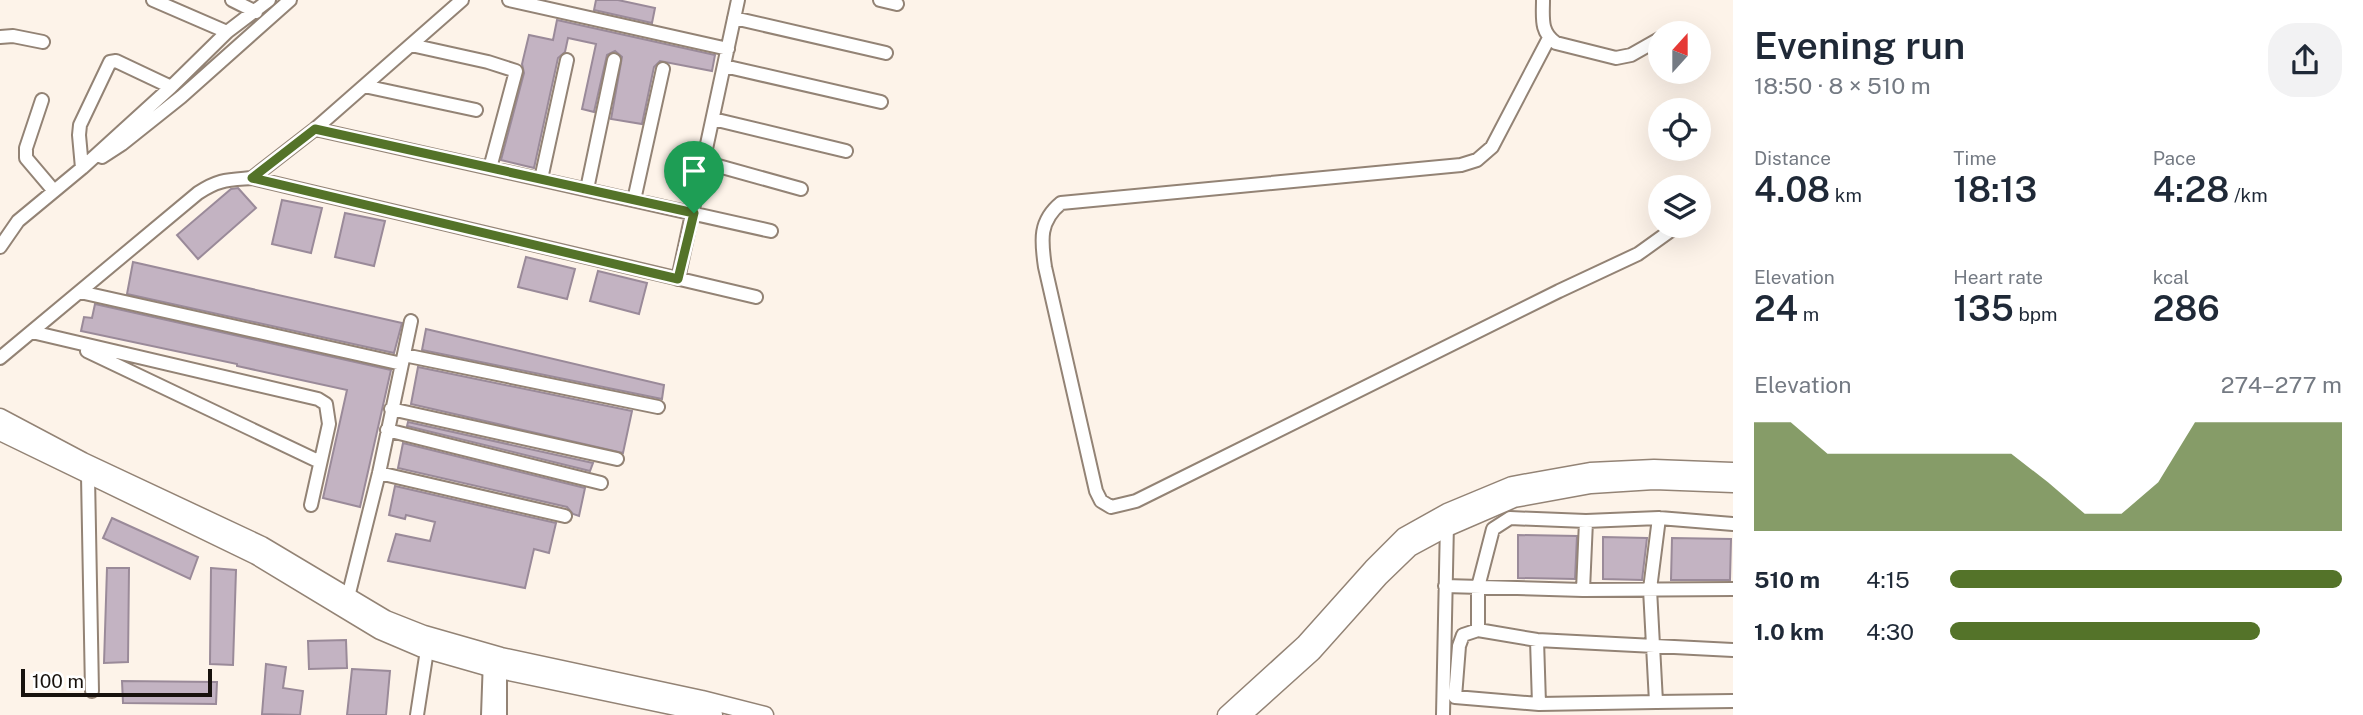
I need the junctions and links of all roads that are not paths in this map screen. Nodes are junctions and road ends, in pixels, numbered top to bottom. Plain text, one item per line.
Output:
1 (153, 0) edge
2 (232, 0) edge
3 (270, 0) edge
4 (290, 0) edge
5 (462, 0) edge
6 (509, 0) edge
7 (738, 0) edge
8 (880, 0) edge
9 (1544, 0) edge
10 (549, 4) edge
11 (897, 4) dead end
12 (256, 12) junction
13 (734, 18) junction
14 (226, 32) junction
15 (0, 37) edge
16 (43, 42) dead end
17 (1546, 43) junction
18 (1648, 45) edge
19 (411, 46) junction
20 (728, 49) junction
21 (886, 53) dead end
22 (567, 60) dead end
23 (614, 60) dead end
24 (724, 66) junction
25 (663, 69) dead end
26 (364, 86) junction
27 (171, 87) junction
28 (42, 100) dead end
29 (881, 102) dead end
30 (476, 110) dead end
31 (713, 119) junction
32 (315, 129) junction
33 (846, 151) dead end
34 (704, 162) junction
35 (490, 168) junction
36 (80, 170) junction
37 (252, 178) junction
38 (541, 179) junction
39 (587, 189) junction
40 (801, 190) dead end
41 (54, 191) junction
42 (634, 200) junction
43 (694, 213) junction
44 (771, 231) dead end
45 (1660, 238) edge
46 (0, 247) edge
47 (678, 279) junction
48 (80, 292) junction
49 (756, 297) dead end
50 (411, 321) dead end
51 (32, 332) junction
52 (64, 340) junction
53 (0, 358) edge
54 (403, 359) junction
55 (658, 407) dead end
56 (391, 409) junction
57 (0, 417) edge
58 (387, 430) junction
59 (0, 432) edge
60 (617, 459) dead end
61 (320, 462) junction
62 (1733, 471) edge
63 (379, 473) junction
64 (88, 476) junction
65 (601, 483) dead end
66 (1733, 484) edge
67 (311, 505) dead end
68 (565, 516) dead end
69 (1659, 518) junction
70 (1447, 520) junction
71 (1586, 521) junction
72 (1733, 524) edge
73 (1446, 586) junction
74 (1478, 587) junction
75 (1650, 589) junction
76 (1733, 589) edge
77 (1583, 590) junction
78 (348, 597) junction
79 (1478, 629) junction
80 (1537, 639) junction
81 (1655, 648) junction
82 (427, 650) junction
83 (1733, 650) edge
84 (495, 662) junction
85 (92, 691) dead end
86 (1733, 701) edge
87 (1656, 702) junction
88 (1539, 704) junction
89 (1639, 709) edge
90 (416, 715) edge
91 (488, 715) edge
92 (500, 715) edge
93 (714, 715) edge
94 (765, 715) edge
95 (1226, 715) edge
96 (1243, 715) edge
97 (1443, 715) edge

1 - 14 street
2 - 12 street
3 - 12 street
4 - 36 street
5 - 19 street
6 - 10 street
7 - 13 street
8 - 11 street
9 - 17 street
10 - 20 street
12 - 14 street
13 - 20 street
13 - 21 street
14 - 27 street
15 - 16 street
17 - 18 street
17 - 45 street
19 - 26 street
19 - 35 street
20 - 24 street
22 - 38 street
23 - 39 street
24 - 29 street
24 - 31 street
25 - 42 street
26 - 30 street
26 - 32 street
27 - 36 street
27 - 36 street
28 - 41 street
31 - 33 street
31 - 34 street
32 - 35 street
32 - 37 street
34 - 40 street
34 - 43 street
35 - 38 street
36 - 41 street
37 - 47 street
37 - 48 street
38 - 39 street
39 - 42 street
41 - 46 street
42 - 43 street
43 - 44 street
43 - 47 street
47 - 49 street
48 - 51 street
48 - 54 street
50 - 54 street
51 - 52 street
51 - 53 street
52 - 61 street
52 - 61 street
54 - 55 street
54 - 56 street
56 - 58 street
56 - 60 street
57 - 78 main road
58 - 63 street
58 - 65 street
59 - 64 main road
61 - 67 street
62 - 70 main road
63 - 68 street
63 - 78 street
64 - 82 main road
64 - 85 street
66 - 70 main road
69 - 71 street
69 - 72 street
69 - 75 street
70 - 73 street
70 - 95 main road
70 - 96 main road
71 - 74 street
71 - 77 street
73 - 74 street
73 - 97 street
74 - 77 street
74 - 79 street
75 - 76 street
75 - 77 street
75 - 81 street
78 - 84 main road
79 - 80 street
79 - 88 street
80 - 81 street
80 - 88 street
81 - 83 street
81 - 87 street
82 - 84 main road
82 - 90 street
84 - 91 street
84 - 92 street
84 - 93 main road
84 - 94 main road
86 - 87 street
87 - 89 street
88 - 89 street

